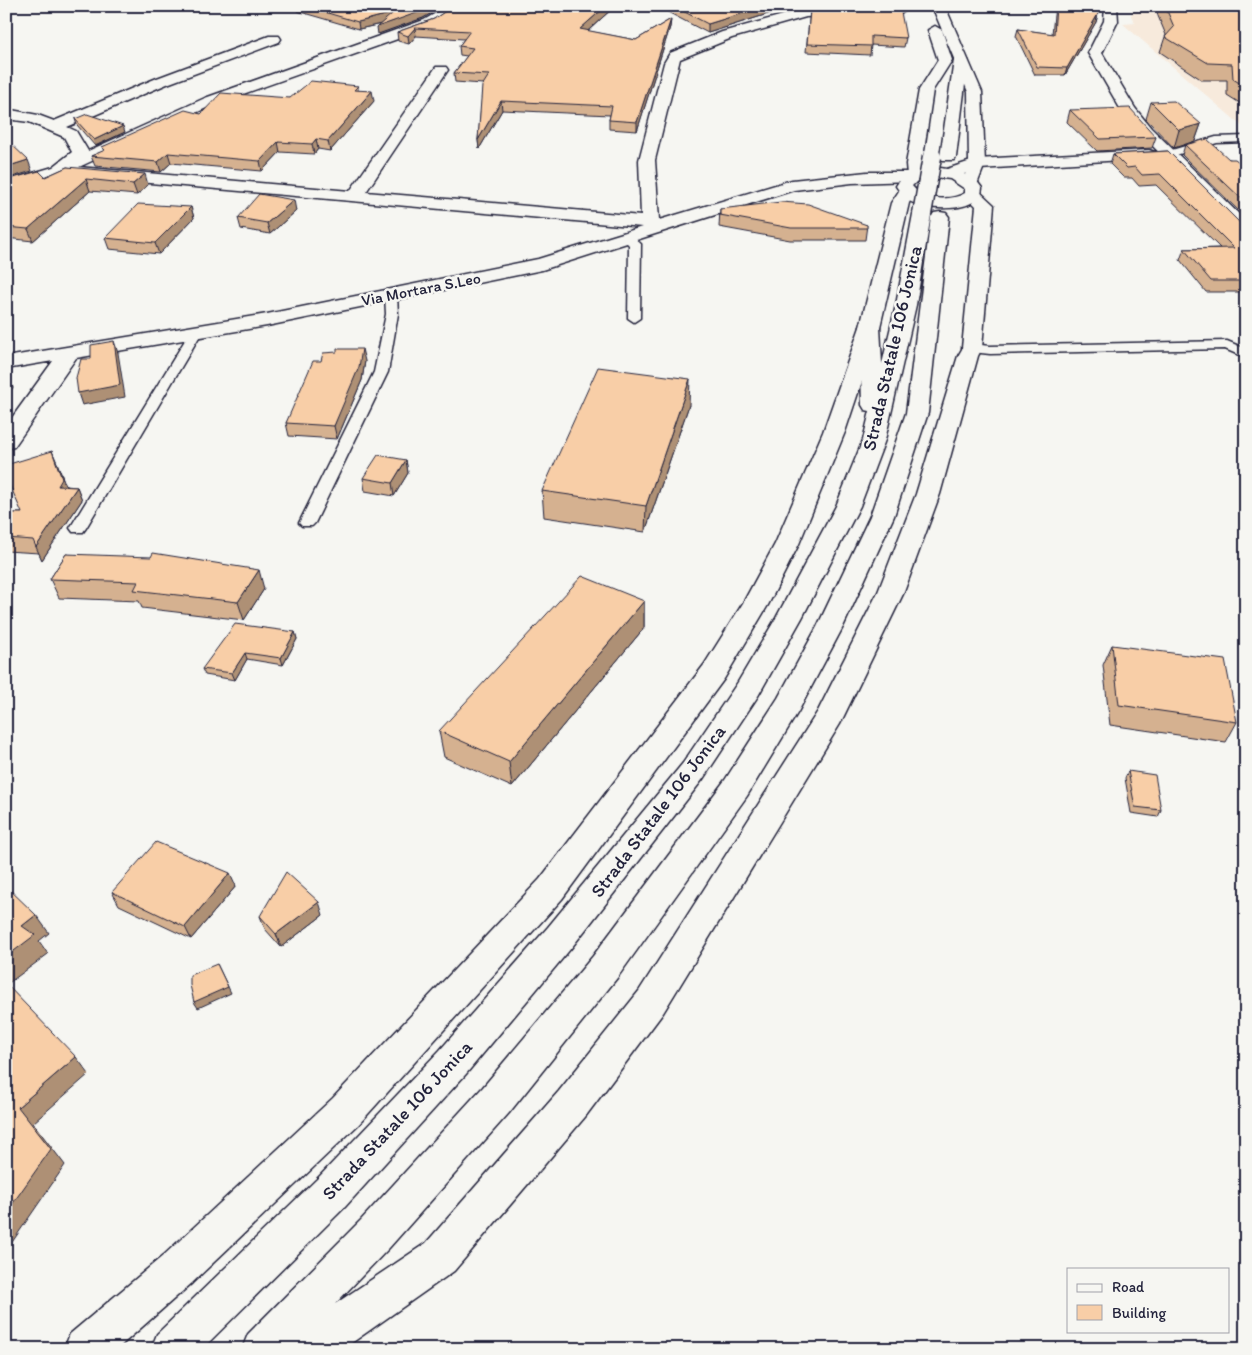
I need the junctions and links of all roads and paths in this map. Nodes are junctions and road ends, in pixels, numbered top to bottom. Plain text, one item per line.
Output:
1 (458, 6) edge
2 (925, 6) edge
3 (938, 6) edge
4 (1111, 6) edge
5 (902, 9) edge
6 (274, 39) dead end
7 (953, 60) junction
8 (441, 70) dead end
9 (6, 114) edge
10 (54, 127) junction
11 (1246, 139) edge
12 (1169, 154) junction
13 (1070, 161) junction
14 (943, 162) junction
15 (977, 164) junction
16 (59, 170) junction
17 (1002, 177) dead end
18 (6, 186) edge
19 (976, 189) junction
20 (917, 194) junction
21 (355, 196) junction
22 (654, 225) junction
23 (1246, 231) edge
24 (626, 237) junction
25 (391, 295) junction
26 (634, 318) dead end
27 (870, 327) junction
28 (196, 332) junction
29 (972, 348) junction
30 (70, 352) junction
31 (1246, 354) edge
32 (6, 363) edge
33 (874, 440) junction
34 (6, 442) edge
35 (307, 522) dead end
36 (78, 528) dead end
37 (85, 1349) edge
38 (172, 1349) edge
39 (263, 1349) edge
40 (306, 1349) edge

1 - 16 main road
2 - 7 main road, Strada Statale 106 Jonica
3 - 7 main road
4 - 12 main road
5 - 22 main road
6 - 10 main road
7 - 14 main road, Strada Statale 106 Jonica
7 - 15 main road
7 - 20 main road
8 - 21 main road
9 - 10 main road
10 - 16 main road
11 - 12 lane
12 - 13 main road
12 - 23 main road
13 - 15 main road
13 - 17 main road
14 - 15 main road
14 - 19 main road
14 - 20 main road, Strada Statale 106 Jonica
14 - 20 main road
15 - 19 main road
16 - 18 main road
16 - 21 main road
19 - 20 main road
19 - 29 main road
20 - 22 main road, Via Mortara S.Leo
20 - 27 main road
20 - 33 main road, Strada Statale 106 Jonica
20 - 39 main road, Strada Statale 106 Jonica
21 - 22 main road
22 - 24 main road, Via Mortara S.Leo
24 - 25 main road, Via Mortara S.Leo
24 - 26 lane
25 - 28 main road, Via Mortara S.Leo
25 - 35 lane
27 - 33 main road
27 - 37 main road
28 - 30 main road, Via Mortara S.Leo
28 - 36 lane
29 - 31 lane
29 - 40 main road
30 - 32 main road, Via Mortara S.Leo
30 - 34 main road
33 - 38 main road, Strada Statale 106 Jonica

